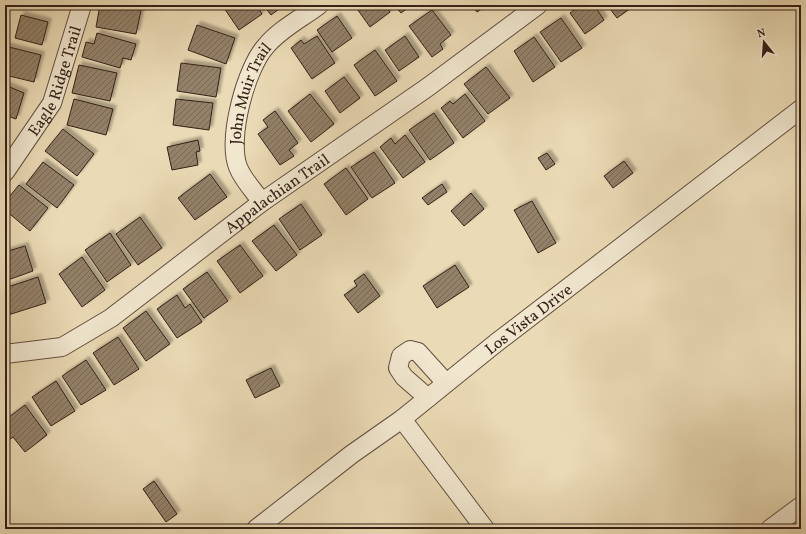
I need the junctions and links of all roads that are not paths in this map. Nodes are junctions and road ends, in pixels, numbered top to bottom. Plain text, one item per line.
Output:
1 (82, 5) edge
2 (319, 5) edge
3 (538, 5) edge
4 (801, 109) edge
5 (5, 172) edge
6 (262, 202) junction
7 (5, 354) edge
8 (446, 384) junction
9 (428, 398) junction
10 (402, 419) junction
11 (801, 506) edge
12 (256, 529) edge
13 (485, 529) edge
14 (770, 529) edge

1 - 5 street, Eagle Ridge Trail
2 - 6 street, John Muir Trail
3 - 6 street, Appalachian Trail
4 - 8 street, Los Vista Drive
6 - 7 street, Appalachian Trail
8 - 9 street, Los Vista Drive
8 - 9 street
9 - 10 street, Los Vista Drive
10 - 12 street, Los Vista Drive
10 - 13 street
11 - 14 street

